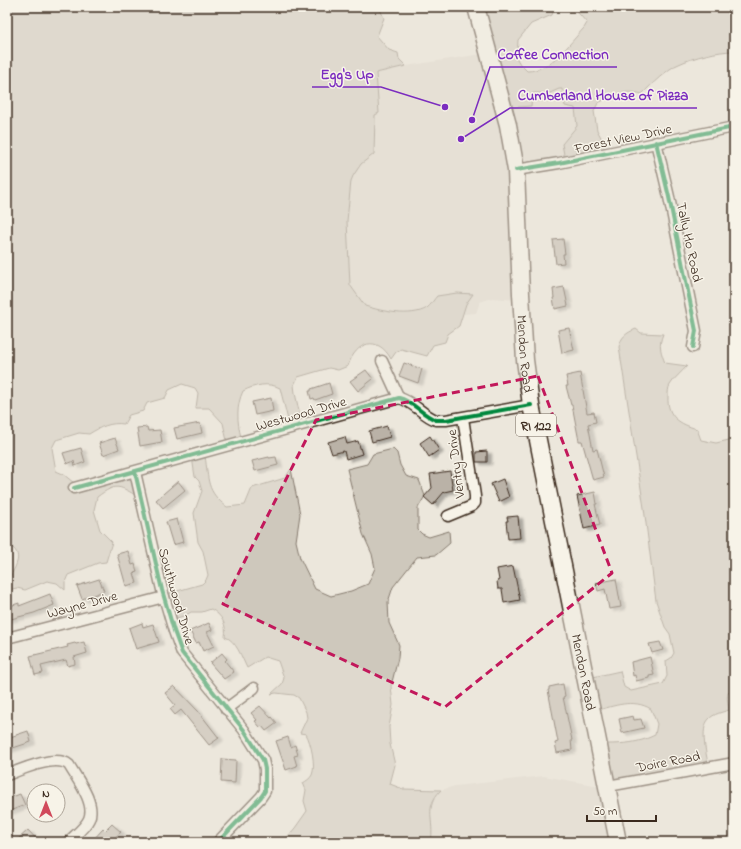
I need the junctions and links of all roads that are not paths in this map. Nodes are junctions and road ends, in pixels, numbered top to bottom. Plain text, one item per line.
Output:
1 (476, 7) edge
2 (734, 127) edge
3 (656, 142) junction
4 (516, 170) junction
5 (693, 347) dead end
6 (382, 361) dead end
7 (399, 398) junction
8 (531, 404) junction
9 (463, 418) junction
10 (135, 472) junction
11 (74, 488) dead end
12 (448, 516) dead end
13 (164, 597) junction
14 (7, 638) edge
15 (254, 688) dead end
16 (226, 709) junction
17 (734, 763) edge
18 (7, 775) edge
19 (608, 786) junction
20 (68, 842) edge
21 (218, 842) edge
22 (618, 842) edge

1 - 4 main road, Mendon Road / RI 122
2 - 3 street, Forest View Drive
3 - 4 street, Forest View Drive
3 - 5 street, Tally Ho Road
4 - 8 main road, Mendon Road / RI 122
6 - 7 street
7 - 9 street
7 - 10 street, Westwood Drive
8 - 9 street
8 - 19 main road, Mendon Road / RI 122
9 - 12 street, Ventry Drive
10 - 11 street, Westwood Drive
10 - 13 street, Southwood Drive
13 - 14 street, Wayne Drive
13 - 16 street, Southwood Drive
15 - 16 street
16 - 21 street, Southwood Drive
17 - 19 street, Doire Road
18 - 20 street
19 - 22 main road, Mendon Road / RI 122

